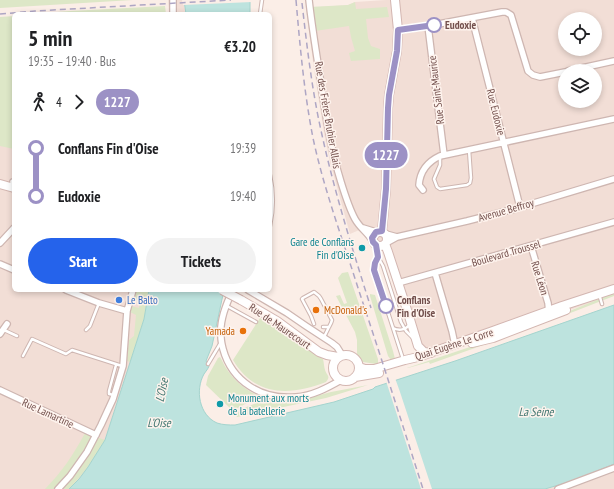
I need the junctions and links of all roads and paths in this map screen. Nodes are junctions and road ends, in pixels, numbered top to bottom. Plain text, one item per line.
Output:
1 (173, 0) edge
2 (262, 0) edge
3 (309, 0) edge
4 (395, 1) edge
5 (173, 12) edge
6 (260, 12) edge
7 (472, 18) junction
8 (428, 26) junction
9 (398, 30) junction
10 (614, 61) edge
11 (600, 64) edge
12 (558, 73) edge
13 (614, 119) edge
14 (503, 142) junction
15 (469, 150) junction
16 (442, 155) junction
17 (0, 179) edge
18 (614, 179) edge
19 (12, 183) edge
20 (0, 184) edge
21 (12, 184) edge
22 (421, 187) dead end
23 (272, 188) edge
24 (520, 207) junction
25 (272, 216) edge
26 (614, 222) edge
27 (12, 230) edge
28 (380, 239) junction
29 (0, 243) edge
30 (530, 246) junction
31 (378, 257) junction
32 (0, 264) edge
33 (12, 269) edge
34 (435, 273) junction
35 (398, 283) junction
36 (614, 289) edge
37 (71, 292) edge
38 (132, 292) edge
39 (226, 292) edge
40 (232, 292) edge
41 (254, 292) edge
42 (599, 294) junction
43 (99, 303) junction
44 (602, 304) dead end
45 (226, 306) junction
46 (549, 310) junction
47 (127, 311) junction
48 (256, 322) dead end
49 (411, 322) junction
50 (7, 324) dead end
51 (314, 324) dead end
52 (323, 327) dead end
53 (329, 328) junction
54 (393, 328) junction
55 (404, 329) junction
56 (86, 330) dead end
57 (2, 332) edge
58 (17, 336) dead end
59 (496, 337) junction
60 (324, 338) junction
61 (221, 341) junction
62 (417, 343) junction
63 (455, 345) junction
64 (319, 352) junction
65 (431, 353) junction
66 (23, 356) dead end
67 (340, 356) junction
68 (405, 361) junction
69 (208, 364) dead end
70 (116, 365) junction
71 (123, 366) junction
72 (332, 367) junction
73 (358, 367) junction
74 (355, 377) junction
75 (341, 380) junction
76 (0, 390) edge
77 (114, 395) junction
78 (96, 435) junction
79 (614, 468) edge
80 (575, 486) edge
81 (58, 489) edge
82 (558, 489) edge

1 - 5 street
2 - 6 lane
3 - 28 street, Rue des Frères Bruhier Allais
4 - 9 main road
7 - 8 street
7 - 12 street
7 - 14 street, Rue Eudoxie
8 - 9 street
8 - 16 street, Rue Saint-Maurice
9 - 28 main road
10 - 11 street
13 - 14 street
14 - 15 street
14 - 24 street, Rue Eudoxie
15 - 16 street
15 - 16 lane
16 - 22 street
17 - 19 main road
18 - 24 street, Avenue Beffroy
20 - 21 main road
23 - 25 lane
24 - 28 street, Avenue Beffroy
26 - 30 street, Boulevard Troussel
27 - 29 street
28 - 31 lane
28 - 35 main road
30 - 34 street, Boulevard Troussel
30 - 46 street, Rue Léon
31 - 54 lane
31 - 55 lane
32 - 33 street
34 - 35 street, Boulevard Troussel
34 - 63 street
35 - 49 main road
36 - 42 main road, Quai Eugène Le Corre
37 - 43 street
38 - 47 street
39 - 64 main road, Rue de Maurecourt, bridge
40 - 45 street
41 - 60 street
42 - 44 lane
42 - 46 main road, Quai Eugène Le Corre
42 - 59 main road, Quai Eugène Le Corre
43 - 47 street
43 - 56 lane
45 - 48 lane
45 - 61 street
46 - 59 street, Quai Eugène Le Corre
46 - 63 main road, Quai Eugène Le Corre
47 - 71 street
49 - 55 lane
49 - 62 main road
50 - 57 street
51 - 53 lane
52 - 53 lane
53 - 60 lane
54 - 55 lane
54 - 68 lane
55 - 62 lane
57 - 58 lane
59 - 74 main road, Quai Eugène Le Corre
60 - 67 street
61 - 69 lane
61 - 75 street
62 - 65 main road
62 - 68 main road
63 - 65 main road, Quai Eugène Le Corre
64 - 67 main road, Rue de Maurecourt
64 - 72 main road, Rue de Maurecourt
65 - 68 main road, Quai Eugène Le Corre
66 - 70 lane
67 - 72 main road
67 - 73 main road
68 - 73 main road, Quai Eugène Le Corre
70 - 71 lane
70 - 77 lane
71 - 77 street
72 - 75 main road
73 - 74 main road
74 - 75 main road
76 - 78 street, Rue Lamartine
77 - 78 street
78 - 81 street
79 - 80 street
80 - 82 street

